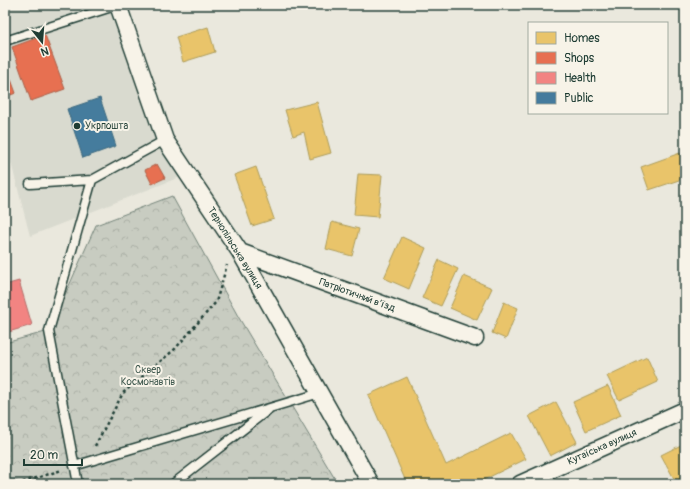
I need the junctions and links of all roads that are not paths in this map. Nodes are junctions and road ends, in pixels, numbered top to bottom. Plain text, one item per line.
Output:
1 (118, 5) edge
2 (5, 41) edge
3 (165, 140) junction
4 (92, 180) junction
5 (30, 184) dead end
6 (237, 248) junction
7 (474, 338) dead end
8 (320, 393) junction
9 (272, 407) junction
10 (685, 410) edge
11 (74, 466) junction
12 (78, 484) edge
13 (173, 484) edge
14 (371, 484) edge
15 (520, 484) edge

1 - 2 lane
1 - 3 street, Тернопільська вулиця
3 - 4 lane
3 - 6 street, Тернопільська вулиця
4 - 5 lane
4 - 11 lane
6 - 7 street, Патріотичний в’їзд
6 - 8 street, Тернопільська вулиця
8 - 9 lane
8 - 14 street, Тернопільська вулиця
9 - 11 lane
9 - 13 lane
10 - 15 street, Кутаїська вулиця
11 - 12 lane

